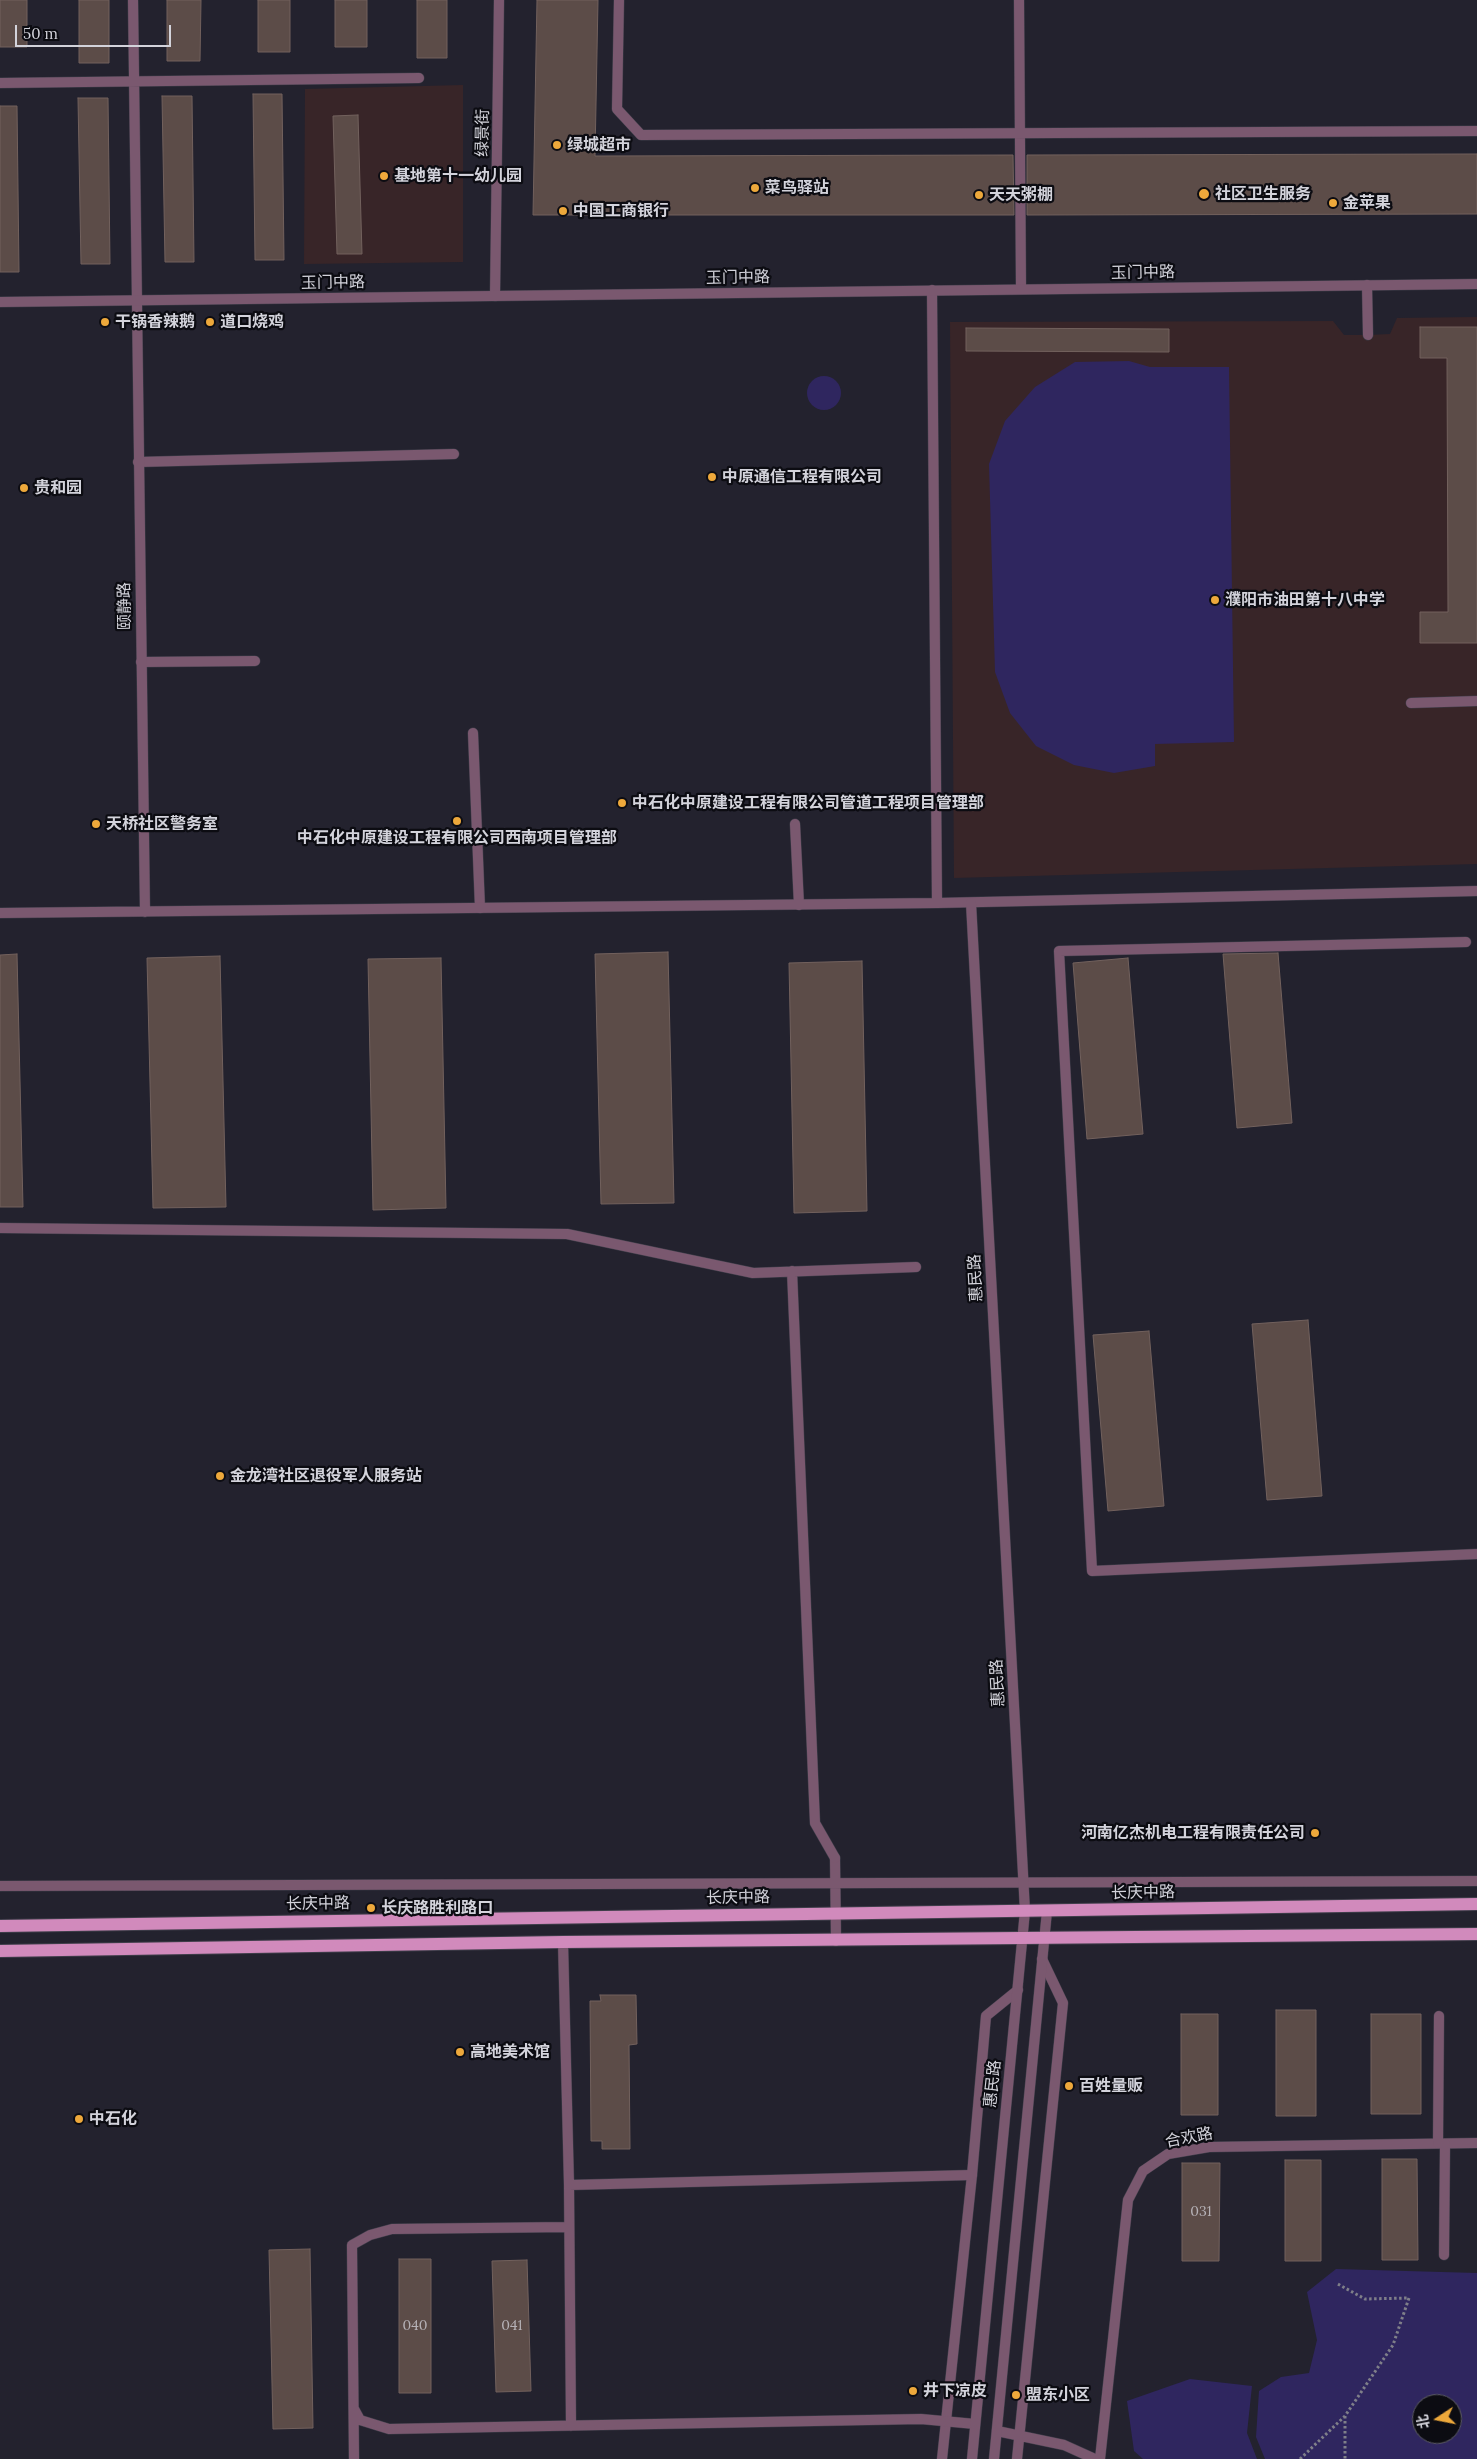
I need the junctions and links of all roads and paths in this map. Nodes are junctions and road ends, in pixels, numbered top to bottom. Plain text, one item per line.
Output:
1 (133, 0) edge
2 (499, 0) edge
3 (619, 0) edge
4 (1020, 0) edge
5 (419, 78) dead end
6 (0, 83) edge
7 (134, 83) junction
8 (1477, 131) edge
9 (1020, 132) junction
10 (1477, 284) edge
11 (1367, 285) junction
12 (1021, 289) junction
13 (932, 290) junction
14 (496, 296) junction
15 (137, 300) junction
16 (0, 302) edge
17 (1368, 335) dead end
18 (454, 454) dead end
19 (138, 462) junction
20 (255, 661) dead end
21 (141, 662) junction
22 (1477, 701) edge
23 (1411, 703) dead end
24 (473, 733) dead end
25 (795, 824) dead end
26 (1477, 892) edge
27 (971, 903) junction
28 (937, 904) junction
29 (798, 905) junction
30 (480, 908) junction
31 (145, 912) junction
32 (0, 913) edge
33 (1466, 942) dead end
34 (0, 1228) edge
35 (916, 1267) dead end
36 (792, 1271) junction
37 (1477, 1554) edge
38 (1477, 1881) edge
39 (835, 1882) junction
40 (1024, 1882) junction
41 (0, 1886) edge
42 (1477, 1904) edge
43 (1025, 1911) junction
44 (1047, 1911) junction
45 (836, 1913) junction
46 (0, 1926) edge
47 (1477, 1934) edge
48 (1022, 1939) junction
49 (1044, 1939) junction
50 (836, 1941) junction
51 (563, 1942) junction
52 (0, 1951) edge
53 (1042, 1959) junction
54 (1018, 1990) junction
55 (1439, 2016) dead end
56 (1477, 2143) edge
57 (1441, 2144) junction
58 (972, 2175) junction
59 (569, 2185) junction
60 (568, 2227) junction
61 (1444, 2255) dead end
62 (1336, 2283) dead end
63 (354, 2409) junction
64 (1345, 2416) junction
65 (946, 2421) junction
66 (975, 2424) junction
67 (571, 2426) junction
68 (997, 2431) junction
69 (1020, 2435) junction
70 (354, 2459) edge
71 (942, 2459) edge
72 (972, 2459) edge
73 (994, 2459) edge
74 (1017, 2459) edge
75 (1095, 2459) edge
76 (1100, 2459) edge
77 (1300, 2459) edge
78 (1346, 2459) edge

1 - 7 street, 颐静路
2 - 14 street, 绿景街
3 - 9 street
4 - 9 street
5 - 7 street
6 - 7 street
7 - 15 street, 颐静路
8 - 9 street
9 - 12 street
10 - 11 street, 玉门中路
11 - 12 street, 玉门中路
11 - 17 street
12 - 13 street, 玉门中路
13 - 14 street, 玉门中路
13 - 28 street
14 - 15 street, 玉门中路
15 - 16 street, 玉门中路
15 - 19 street, 颐静路
18 - 19 street
19 - 21 street, 颐静路
20 - 21 street
21 - 31 street, 颐静路
22 - 23 street
24 - 30 street
25 - 29 street
26 - 27 street
27 - 28 street
27 - 40 street, 惠民路
28 - 29 street
29 - 30 street
30 - 31 street
31 - 32 street
33 - 37 street
34 - 36 street
35 - 36 street
36 - 39 street
38 - 40 street
39 - 40 street
39 - 41 street
39 - 45 street
40 - 43 street, 惠民路
42 - 44 main road, 长庆中路
43 - 44 main road, 长庆中路
43 - 45 main road, 长庆中路
43 - 48 street, 惠民路
44 - 49 street
45 - 46 main road, 长庆中路
45 - 50 street
47 - 49 main road
48 - 49 main road
48 - 50 main road
48 - 54 street, 惠民路
49 - 53 street
50 - 51 main road
51 - 52 main road
51 - 59 street
53 - 68 street
53 - 69 street
54 - 58 street
54 - 66 street, 惠民路
55 - 57 street
56 - 57 street, 合欢路
57 - 61 street
57 - 76 street, 合欢路
58 - 59 street
58 - 65 street
59 - 60 street
60 - 63 street
60 - 67 street
62 - 64 path
63 - 67 street
63 - 70 street
64 - 77 path
64 - 78 path
65 - 66 street
65 - 67 street
65 - 71 street
66 - 72 street, 惠民路
68 - 69 street
68 - 73 street
69 - 74 street
69 - 75 street

